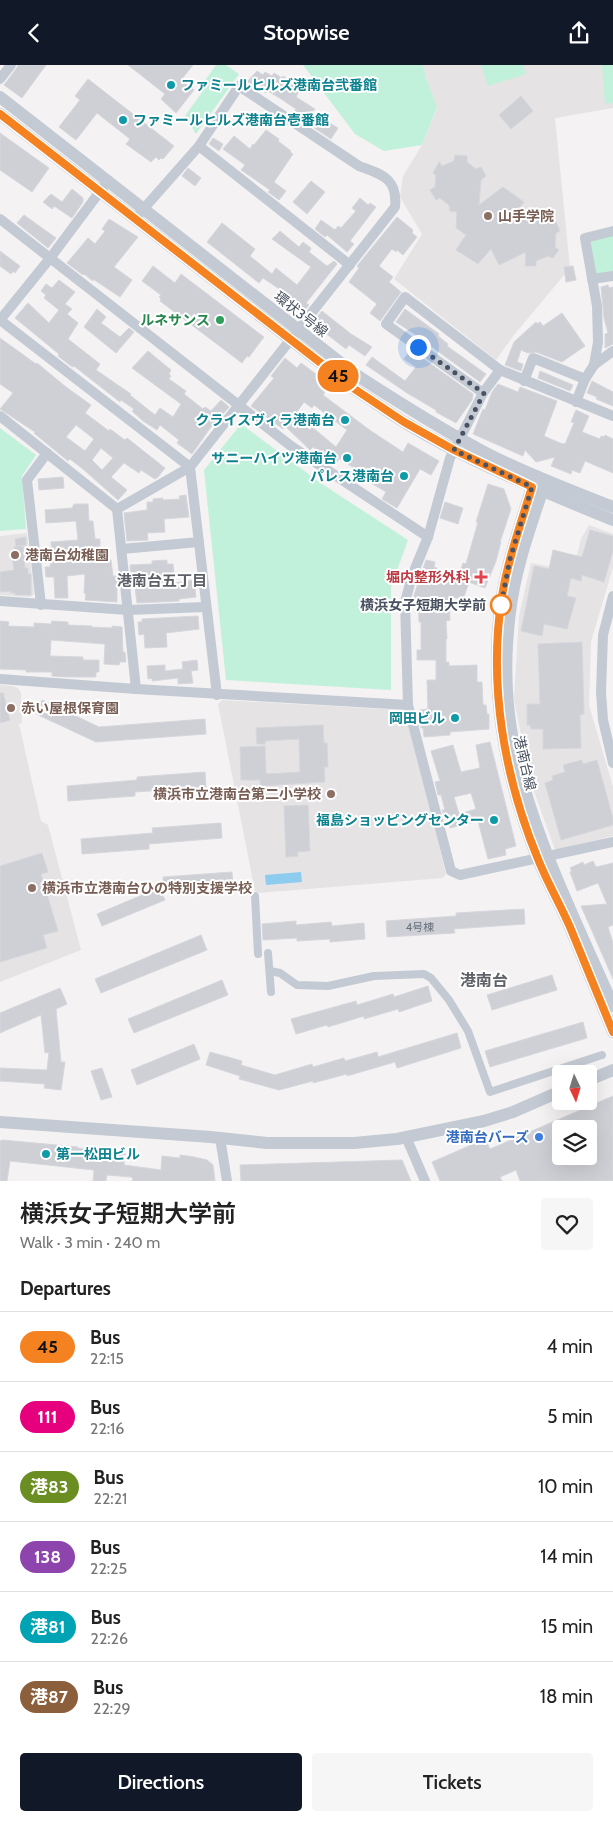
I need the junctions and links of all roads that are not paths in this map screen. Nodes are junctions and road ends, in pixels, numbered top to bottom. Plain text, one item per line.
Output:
1 (11, 65) edge
2 (0, 79) edge
3 (0, 97) edge
4 (0, 114) edge
5 (198, 146) junction
6 (103, 187) junction
7 (139, 215) junction
8 (0, 219) edge
9 (613, 231) edge
10 (51, 257) junction
11 (350, 265) junction
12 (613, 276) edge
13 (592, 279) junction
14 (0, 320) edge
15 (294, 335) junction
16 (613, 351) edge
17 (594, 365) junction
18 (500, 370) junction
19 (585, 379) junction
20 (524, 381) junction
21 (484, 393) junction
22 (576, 402) junction
23 (237, 405) junction
24 (0, 416) edge
25 (613, 416) edge
26 (457, 444) junction
27 (47, 453) junction
28 (190, 467) junction
29 (538, 486) junction
30 (613, 507) edge
31 (117, 509) junction
32 (613, 520) edge
33 (428, 537) junction
34 (199, 542) junction
35 (122, 549) junction
36 (613, 596) edge
37 (0, 601) edge
38 (41, 605) junction
39 (205, 607) junction
40 (128, 610) junction
41 (0, 679) edge
42 (136, 689) junction
43 (217, 695) junction
44 (408, 705) junction
45 (613, 763) edge
46 (613, 842) edge
47 (543, 858) junction
48 (256, 897) dead end
49 (268, 953) dead end
50 (258, 954) dead end
51 (270, 971) junction
52 (271, 992) dead end
53 (613, 1006) edge
54 (613, 1032) edge
55 (602, 1055) dead end
56 (613, 1070) edge
57 (598, 1076) edge
58 (552, 1095) edge
59 (0, 1121) edge
60 (406, 1137) junction
61 (220, 1138) junction
62 (227, 1181) edge
63 (425, 1181) edge

1 - 2 street
3 - 6 street, 環状3号線
4 - 6 street, 環状3号線
5 - 7 street
5 - 11 street
5 - 11 street
6 - 7 street, 環状3号線
6 - 10 street
7 - 15 street, 環状3号線
8 - 10 street
9 - 13 street
10 - 14 street
10 - 23 street
11 - 15 street
12 - 13 street
13 - 17 street
14 - 28 street
15 - 23 street
15 - 26 street, 環状3号線
16 - 17 street
17 - 19 street
18 - 20 street
18 - 21 street
18 - 21 street
19 - 20 street
19 - 22 street
20 - 22 street
21 - 26 street
22 - 25 street
23 - 28 street
23 - 33 street
24 - 27 street
26 - 29 street, 環状3号線
26 - 33 street
27 - 31 street
27 - 38 street
28 - 31 street
28 - 34 street
29 - 30 street, 環状3号線
29 - 32 street, 環状3号線
29 - 47 street, 港南台線
31 - 35 street
33 - 44 street
34 - 35 street
34 - 39 street
35 - 40 street
36 - 45 street
37 - 38 street
38 - 40 street
39 - 40 street
39 - 43 street
40 - 42 street
41 - 42 street
42 - 43 street
43 - 44 street
44 - 47 street
46 - 47 street
47 - 53 street, 港南台線
47 - 54 street, 港南台線
48 - 50 street
49 - 51 street
51 - 52 street
51 - 55 street
56 - 57 street
58 - 60 street
59 - 61 street
60 - 61 street
60 - 63 street
61 - 62 street

